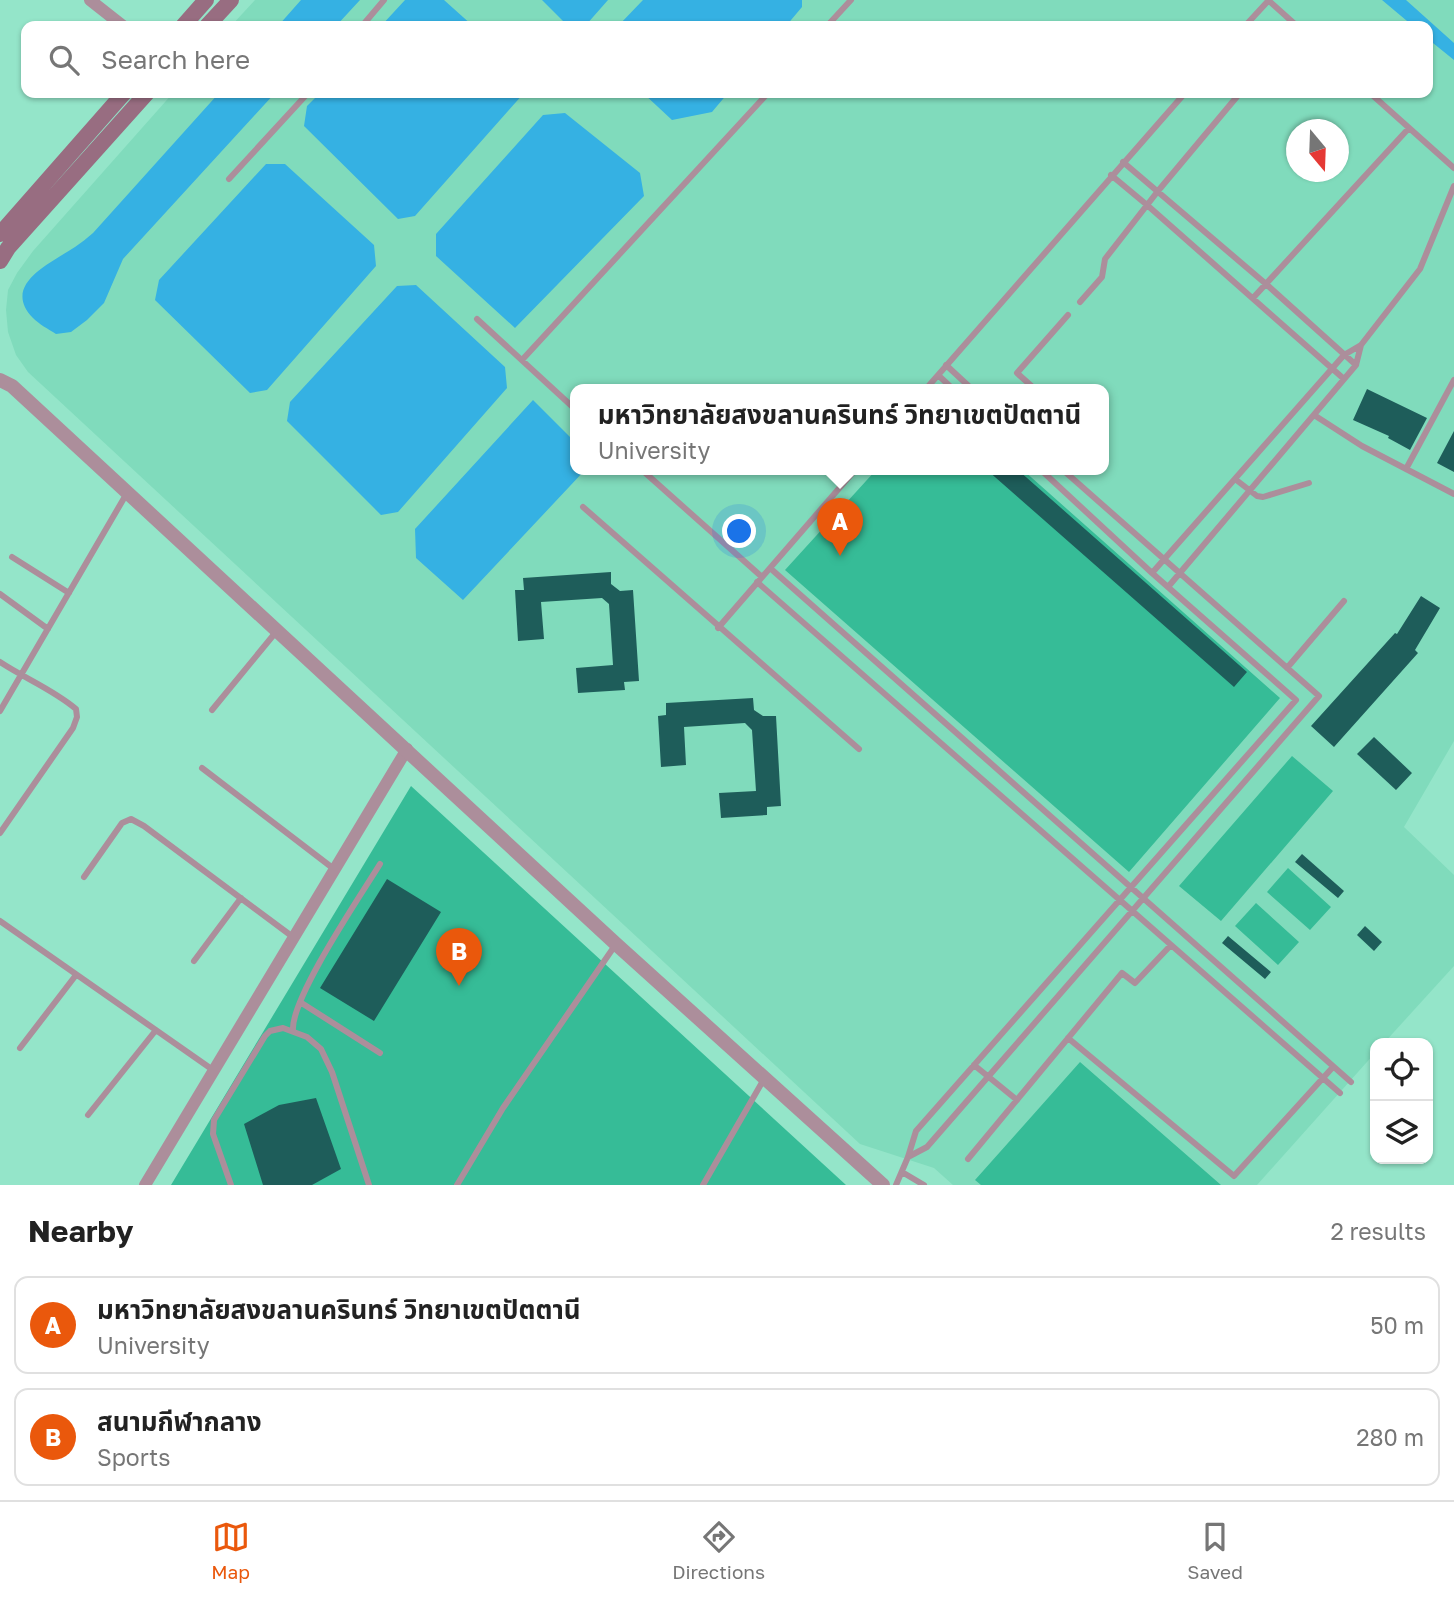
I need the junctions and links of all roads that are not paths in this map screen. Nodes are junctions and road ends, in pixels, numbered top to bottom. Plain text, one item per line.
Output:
1 (90, 0) edge
2 (205, 0) edge
3 (231, 0) edge
4 (384, 0) edge
5 (851, 0) edge
6 (1269, 0) edge
7 (117, 21) edge
8 (187, 21) edge
9 (212, 21) edge
10 (366, 21) edge
11 (832, 21) edge
12 (1250, 21) edge
13 (1291, 21) edge
14 (120, 98) edge
15 (143, 98) edge
16 (303, 98) edge
17 (763, 98) edge
18 (1181, 98) edge
19 (1236, 98) edge
20 (1376, 98) edge
21 (1409, 128) junction
22 (1123, 162) junction
23 (1454, 168) edge
24 (1111, 175) junction
25 (229, 179) dead end
26 (1454, 186) edge
27 (1158, 191) junction
28 (1147, 205) junction
29 (0, 234) edge
30 (0, 261) edge
31 (1266, 284) junction
32 (1253, 298) junction
33 (1080, 302) dead end
34 (1068, 315) dead end
35 (477, 319) dead end
36 (1361, 345) junction
37 (1344, 355) junction
38 (522, 360) junction
39 (946, 365) junction
40 (1356, 365) junction
41 (0, 367) edge
42 (1332, 368) junction
43 (938, 374) junction
44 (1345, 379) junction
45 (1454, 380) edge
46 (6, 383) edge
47 (930, 384) edge
48 (948, 384) edge
49 (967, 384) edge
50 (1029, 384) edge
51 (570, 404) edge
52 (1314, 415) junction
53 (1406, 469) junction
54 (647, 475) edge
55 (851, 475) edge
56 (1046, 475) edge
57 (1069, 475) edge
58 (1235, 479) junction
59 (1309, 483) dead end
60 (1250, 491) junction
61 (127, 493) junction
62 (1454, 494) edge
63 (583, 507) dead end
64 (12, 557) dead end
65 (1164, 560) junction
66 (770, 568) junction
67 (1152, 573) junction
68 (1180, 574) junction
69 (760, 580) junction
70 (1168, 587) junction
71 (69, 593) junction
72 (0, 594) edge
73 (1344, 601) dead end
74 (718, 628) junction
75 (48, 629) junction
76 (275, 632) junction
77 (0, 662) edge
78 (1287, 668) junction
79 (21, 676) junction
80 (212, 710) dead end
81 (0, 711) edge
82 (407, 749) junction
83 (859, 749) dead end
84 (202, 768) dead end
85 (1202, 807) junction
86 (1214, 817) junction
87 (0, 833) edge
88 (380, 864) dead end
89 (335, 870) junction
90 (84, 877) dead end
91 (1130, 888) junction
92 (241, 898) junction
93 (1143, 899) junction
94 (1119, 900) junction
95 (1132, 911) junction
96 (0, 921) edge
97 (293, 937) junction
98 (616, 944) junction
99 (1171, 945) junction
100 (194, 961) dead end
101 (76, 975) junction
102 (300, 1002) junction
103 (156, 1030) junction
104 (293, 1031) junction
105 (1068, 1038) junction
106 (20, 1048) dead end
107 (380, 1054) dead end
108 (974, 1065) junction
109 (1333, 1067) junction
110 (213, 1070) junction
111 (988, 1077) junction
112 (1323, 1077) junction
113 (764, 1079) junction
114 (1351, 1082) dead end
115 (1340, 1093) dead end
116 (1017, 1100) junction
117 (88, 1115) dead end
118 (908, 1157) junction
119 (968, 1159) dead end
120 (902, 1172) junction
121 (145, 1185) edge
122 (231, 1185) edge
123 (369, 1185) edge
124 (457, 1185) edge
125 (703, 1185) edge
126 (883, 1185) edge
127 (896, 1185) edge
128 (924, 1185) edge

1 - 7 street
2 - 8 main road
3 - 9 main road
4 - 10 lane
5 - 11 lane
6 - 12 lane
6 - 13 lane
14 - 29 main road
15 - 30 main road
16 - 25 lane
17 - 38 lane
18 - 22 lane
19 - 27 lane
20 - 21 lane
21 - 23 lane
21 - 31 lane
22 - 24 lane
22 - 27 lane
24 - 28 lane
24 - 39 lane
26 - 36 lane
27 - 28 lane
27 - 31 lane
28 - 32 lane
28 - 33 lane
31 - 32 lane
31 - 37 lane
32 - 42 lane
34 - 50 lane
35 - 38 lane
36 - 37 lane
36 - 40 lane
37 - 40 lane
37 - 42 lane
38 - 51 lane
39 - 43 lane
39 - 49 lane
40 - 44 lane
41 - 46 street
42 - 44 lane
42 - 58 lane
43 - 47 lane
43 - 48 lane
44 - 52 lane
45 - 53 lane
46 - 61 street
52 - 53 lane
52 - 60 lane
53 - 62 lane
54 - 69 lane
55 - 66 lane
56 - 67 lane
57 - 65 lane
58 - 60 lane
58 - 65 lane
59 - 60 lane
60 - 68 lane
61 - 71 lane
61 - 76 street
63 - 74 lane
64 - 71 lane
65 - 67 lane
65 - 68 lane
66 - 69 lane
66 - 91 lane
67 - 70 lane
68 - 70 lane
68 - 78 lane
69 - 74 lane
69 - 94 lane
70 - 85 lane
71 - 75 lane
72 - 75 lane
73 - 78 lane
74 - 83 lane
75 - 79 lane
76 - 80 lane
76 - 82 street
77 - 79 lane
78 - 86 lane
79 - 81 lane
79 - 87 lane
82 - 89 street
82 - 98 street
84 - 89 lane
85 - 86 lane
85 - 91 lane
86 - 93 lane
88 - 102 lane
89 - 97 street
90 - 92 lane
91 - 93 lane
91 - 94 lane
92 - 97 lane
92 - 100 lane
93 - 95 lane
93 - 109 lane
94 - 95 lane
94 - 108 lane
95 - 99 lane
95 - 111 lane
96 - 101 lane
97 - 110 street
98 - 113 street
98 - 124 lane
99 - 105 lane
99 - 112 lane
101 - 103 lane
101 - 106 lane
102 - 104 lane
102 - 107 lane
103 - 110 lane
103 - 117 lane
104 - 122 lane
104 - 123 lane
105 - 112 lane
105 - 116 lane
108 - 111 lane
108 - 118 lane
109 - 112 lane
109 - 114 lane
110 - 121 street
111 - 116 lane
111 - 118 lane
112 - 115 lane
113 - 125 lane
113 - 126 street
116 - 119 lane
118 - 120 lane
120 - 127 lane
120 - 128 lane

